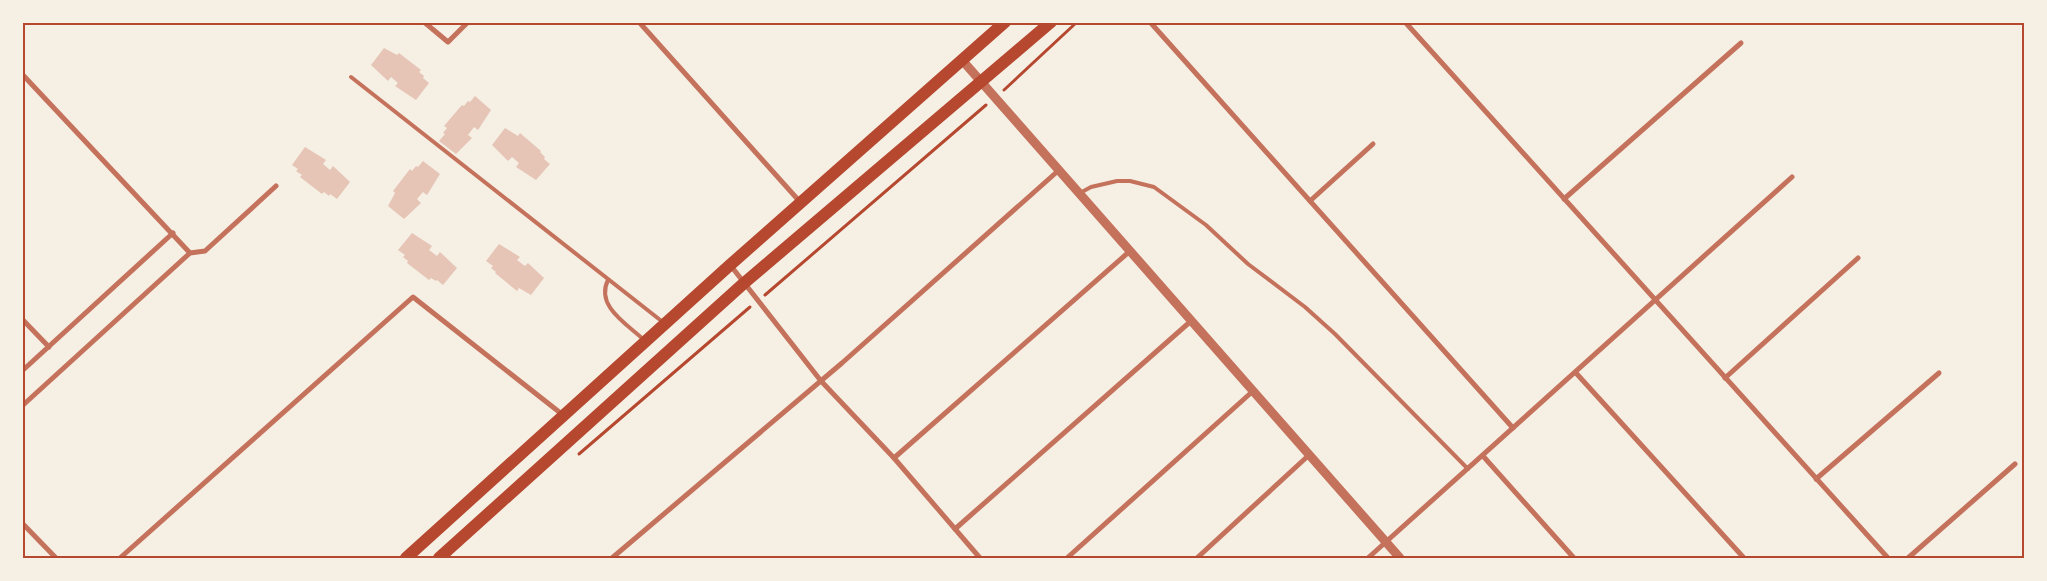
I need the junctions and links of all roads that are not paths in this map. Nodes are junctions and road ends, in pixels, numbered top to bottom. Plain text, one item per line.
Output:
1 (424, 22) edge
2 (468, 22) edge
3 (639, 22) edge
4 (1005, 22) edge
5 (1051, 22) edge
6 (1150, 22) edge
7 (1405, 22) edge
8 (1741, 43) dead end
9 (962, 60) junction
10 (22, 74) edge
11 (351, 77) dead end
12 (983, 82) junction
13 (1372, 144) dead end
14 (1059, 170) junction
15 (1792, 177) dead end
16 (276, 186) dead end
17 (1079, 193) junction
18 (1564, 199) junction
19 (1310, 201) junction
20 (801, 204) junction
21 (173, 233) junction
22 (1130, 251) junction
23 (190, 253) junction
24 (1858, 258) dead end
25 (730, 266) junction
26 (608, 280) junction
27 (743, 284) junction
28 (1656, 300) junction
29 (22, 319) edge
30 (1191, 321) junction
31 (665, 324) junction
32 (646, 342) junction
33 (49, 347) junction
34 (22, 371) edge
35 (1576, 373) junction
36 (1939, 373) dead end
37 (1725, 378) junction
38 (820, 381) junction
39 (1253, 391) junction
40 (22, 406) edge
41 (563, 415) junction
42 (1514, 428) junction
43 (1309, 455) junction
44 (1483, 456) junction
45 (894, 458) junction
46 (2015, 464) dead end
47 (1468, 469) junction
48 (1816, 479) junction
49 (22, 523) edge
50 (955, 529) junction
51 (1386, 543) junction
52 (56, 558) edge
53 (120, 558) edge
54 (406, 558) edge
55 (439, 558) edge
56 (612, 558) edge
57 (980, 558) edge
58 (1067, 558) edge
59 (1197, 558) edge
60 (1368, 558) edge
61 (1400, 558) edge
62 (1574, 558) edge
63 (1744, 558) edge
64 (1888, 558) edge
65 (1908, 558) edge

1 - 2 street
3 - 20 street
4 - 9 main road
5 - 12 main road
6 - 19 street
7 - 18 street
8 - 18 street
9 - 12 street
9 - 20 main road
10 - 21 street
11 - 26 lane
12 - 14 street
12 - 27 main road
13 - 19 street
14 - 17 street
14 - 38 street
15 - 28 street
16 - 23 street
17 - 22 street
17 - 47 lane
18 - 28 street
19 - 42 street
20 - 25 main road
21 - 23 street
21 - 33 street
22 - 30 street
22 - 45 street
23 - 40 street
24 - 37 street
25 - 27 street
25 - 31 main road
26 - 31 lane
26 - 32 lane
27 - 38 street
27 - 55 main road
28 - 35 street
28 - 37 street
29 - 33 street
30 - 39 street
30 - 50 street
31 - 32 main road
32 - 41 main road
33 - 34 street
35 - 42 street
35 - 63 street
36 - 48 street
37 - 48 street
38 - 45 street
38 - 56 street
39 - 43 street
39 - 58 street
41 - 53 street
41 - 54 main road
42 - 44 street
43 - 51 street
43 - 59 street
44 - 47 street
44 - 62 street
45 - 50 street
46 - 65 street
47 - 51 street
48 - 64 street
49 - 52 street
50 - 57 street
51 - 60 street
51 - 61 street

